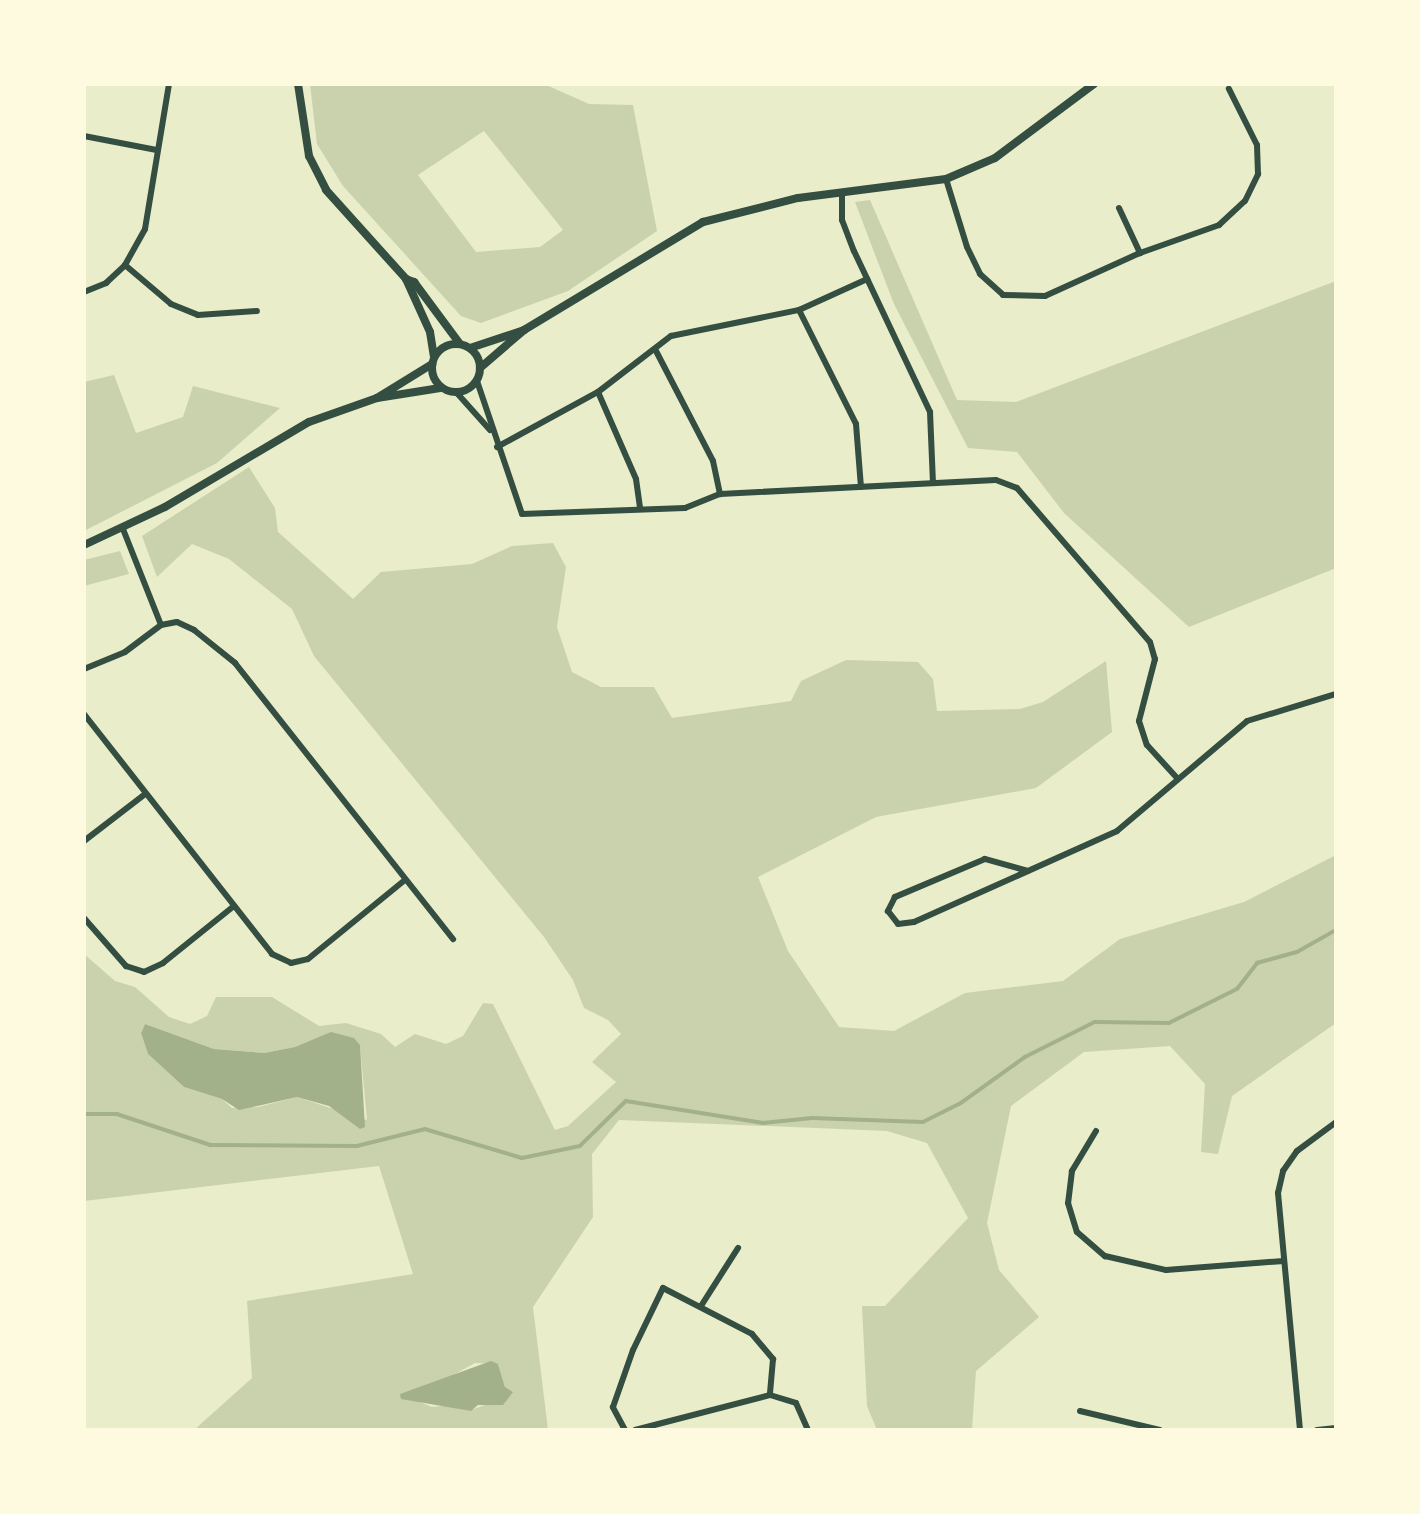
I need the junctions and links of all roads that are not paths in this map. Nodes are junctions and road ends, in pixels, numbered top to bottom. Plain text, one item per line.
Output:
1 (169, 84) edge
2 (298, 84) edge
3 (1094, 84) edge
4 (1229, 89) dead end
5 (84, 136) edge
6 (157, 150) junction
7 (946, 179) junction
8 (842, 193) junction
9 (1119, 208) dead end
10 (1140, 253) junction
11 (125, 265) junction
12 (406, 279) junction
13 (867, 279) junction
14 (84, 292) edge
15 (799, 310) junction
16 (257, 311) dead end
17 (524, 330) junction
18 (460, 344) junction
19 (470, 348) junction
20 (655, 349) junction
21 (433, 360) junction
22 (480, 368) junction
23 (477, 381) junction
24 (440, 387) junction
25 (598, 392) junction
26 (456, 393) junction
27 (377, 398) junction
28 (490, 430) junction
29 (497, 447) junction
30 (933, 483) junction
31 (861, 487) junction
32 (720, 494) junction
33 (640, 509) junction
34 (123, 529) junction
35 (84, 545) edge
36 (161, 625) junction
37 (84, 669) edge
38 (1336, 694) edge
39 (84, 714) edge
40 (1177, 778) junction
41 (145, 794) junction
42 (84, 841) edge
43 (1028, 870) junction
44 (405, 880) junction
45 (234, 906) junction
46 (84, 918) edge
47 (453, 939) dead end
48 (1336, 1122) edge
49 (1097, 1131) dead end
50 (738, 1248) dead end
51 (1284, 1261) junction
52 (701, 1306) junction
53 (770, 1395) junction
54 (1080, 1411) dead end
55 (1336, 1428) edge
56 (625, 1430) edge
57 (635, 1430) edge
58 (808, 1430) edge
59 (1160, 1430) edge
60 (1300, 1430) edge
61 (1317, 1430) edge

1 - 6 street
2 - 12 street
3 - 7 street
4 - 10 street
5 - 6 street
6 - 11 street
7 - 8 street
7 - 10 street
8 - 13 street
8 - 17 street
9 - 10 street
11 - 14 street
11 - 16 street
12 - 18 street
12 - 21 street
13 - 15 street
13 - 30 street
15 - 20 street
15 - 31 street
17 - 19 street
17 - 22 street
18 - 19 street
18 - 21 street
19 - 22 street
20 - 25 street
20 - 32 street
21 - 24 street
21 - 27 street
22 - 23 street
23 - 26 street
23 - 28 street
24 - 26 street
24 - 27 street
25 - 29 street
25 - 33 street
26 - 28 street
27 - 34 street
28 - 29 street
29 - 33 street
30 - 31 street
30 - 40 street
31 - 32 street
32 - 33 street
34 - 35 street
34 - 36 street
36 - 37 street
36 - 44 street
38 - 40 street
39 - 41 street
40 - 43 street
41 - 42 street
41 - 45 street
43 - 43 street
44 - 45 street
44 - 47 street
45 - 46 street
48 - 51 street
49 - 51 street
50 - 52 street
51 - 60 street
52 - 53 street
52 - 56 street
53 - 57 street
53 - 58 street
54 - 59 street
55 - 61 street

